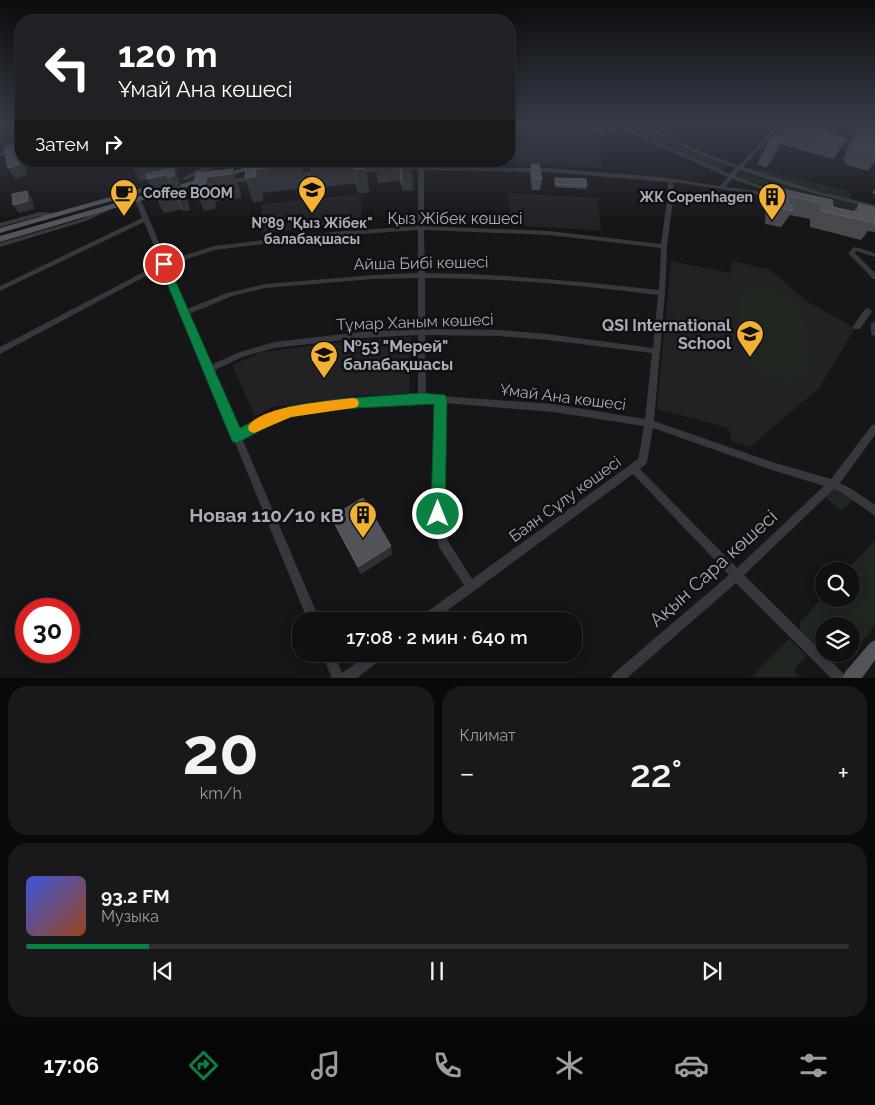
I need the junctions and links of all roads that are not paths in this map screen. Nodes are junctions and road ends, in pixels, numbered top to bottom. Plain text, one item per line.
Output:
1 (690, 159) edge
2 (712, 159) edge
3 (748, 159) edge
4 (214, 167) edge
5 (229, 167) edge
6 (254, 167) edge
7 (261, 167) edge
8 (421, 168) junction
9 (739, 169) junction
10 (351, 171) dead end
11 (323, 173) edge
12 (288, 176) edge
13 (731, 177) junction
14 (184, 179) junction
15 (210, 182) edge
16 (218, 182) edge
17 (670, 182) junction
18 (195, 183) junction
19 (721, 188) junction
20 (136, 196) junction
21 (111, 207) junction
22 (875, 207) edge
23 (56, 215) junction
24 (145, 219) junction
25 (50, 225) junction
26 (0, 226) edge
27 (423, 228) junction
28 (0, 231) edge
29 (30, 236) junction
30 (0, 240) edge
31 (0, 245) edge
32 (664, 246) junction
33 (875, 255) edge
34 (164, 264) junction
35 (423, 274) junction
36 (875, 277) edge
37 (0, 289) edge
38 (662, 292) junction
39 (868, 311) dead end
40 (184, 313) junction
41 (875, 324) edge
42 (857, 327) dead end
43 (421, 332) junction
44 (875, 334) edge
45 (0, 351) edge
46 (656, 351) junction
47 (208, 370) junction
48 (422, 398) junction
49 (440, 399) junction
50 (648, 423) junction
51 (875, 428) edge
52 (236, 437) junction
53 (634, 469) junction
54 (832, 484) junction
55 (875, 510) edge
56 (736, 576) junction
57 (471, 587) junction
58 (310, 612) edge
59 (436, 612) edge
60 (875, 648) edge
61 (331, 662) edge
62 (368, 662) edge
63 (338, 678) edge
64 (346, 678) edge
65 (617, 678) edge
66 (840, 678) edge
67 (851, 678) edge

1 - 13 street
2 - 9 street
3 - 9 street
4 - 14 street
5 - 14 main road
6 - 18 main road
7 - 16 street
8 - 10 street
8 - 17 street
8 - 27 street
9 - 13 street
9 - 22 street
11 - 12 street
13 - 19 street
13 - 19 street
14 - 20 main road
15 - 18 street
17 - 19 street
17 - 32 street, Баян Сұлу көшесі
18 - 20 main road
20 - 21 main road
20 - 23 main road
20 - 24 street
21 - 25 main road
21 - 29 street
23 - 26 street
23 - 28 main road
24 - 34 street
24 - 37 street
25 - 29 main road
25 - 30 main road
27 - 32 street, Қыз Жібек көшесі
27 - 34 street, Қыз Жібек көшесі
27 - 35 street
29 - 31 street
32 - 38 street, Баян Сұлу көшесі
33 - 36 street
34 - 40 street
34 - 45 street, Қыз Жібек көшесі
35 - 38 street, Айша Бибі көшесі
35 - 40 street, Айша Бибі көшесі
35 - 43 street
38 - 46 street, Баян Сұлу көшесі
39 - 42 street
40 - 47 street
41 - 44 street
43 - 46 street, Тұмар Ханым көшесі
43 - 47 street, Тұмар Ханым көшесі
43 - 48 street
46 - 50 street, Баян Сұлу көшесі
47 - 52 street
48 - 49 street, Ұмай Ана көшесі
48 - 52 street, Ұмай Ана көшесі
49 - 50 street, Ұмай Ана көшесі
49 - 57 street
50 - 53 street, Баян Сұлу көшесі
50 - 54 street, Ұмай Ана көшесі
51 - 54 street, Ақын Сара көшесі
52 - 58 street
53 - 56 street
53 - 57 street, Баян Сұлу көшесі
54 - 55 street, Ұмай Ана көшесі
54 - 56 street, Ақын Сара көшесі
56 - 65 street, Ақын Сара көшесі
56 - 66 street
57 - 59 street, Баян Сұлу көшесі
60 - 67 main road
61 - 63 street
62 - 64 street

